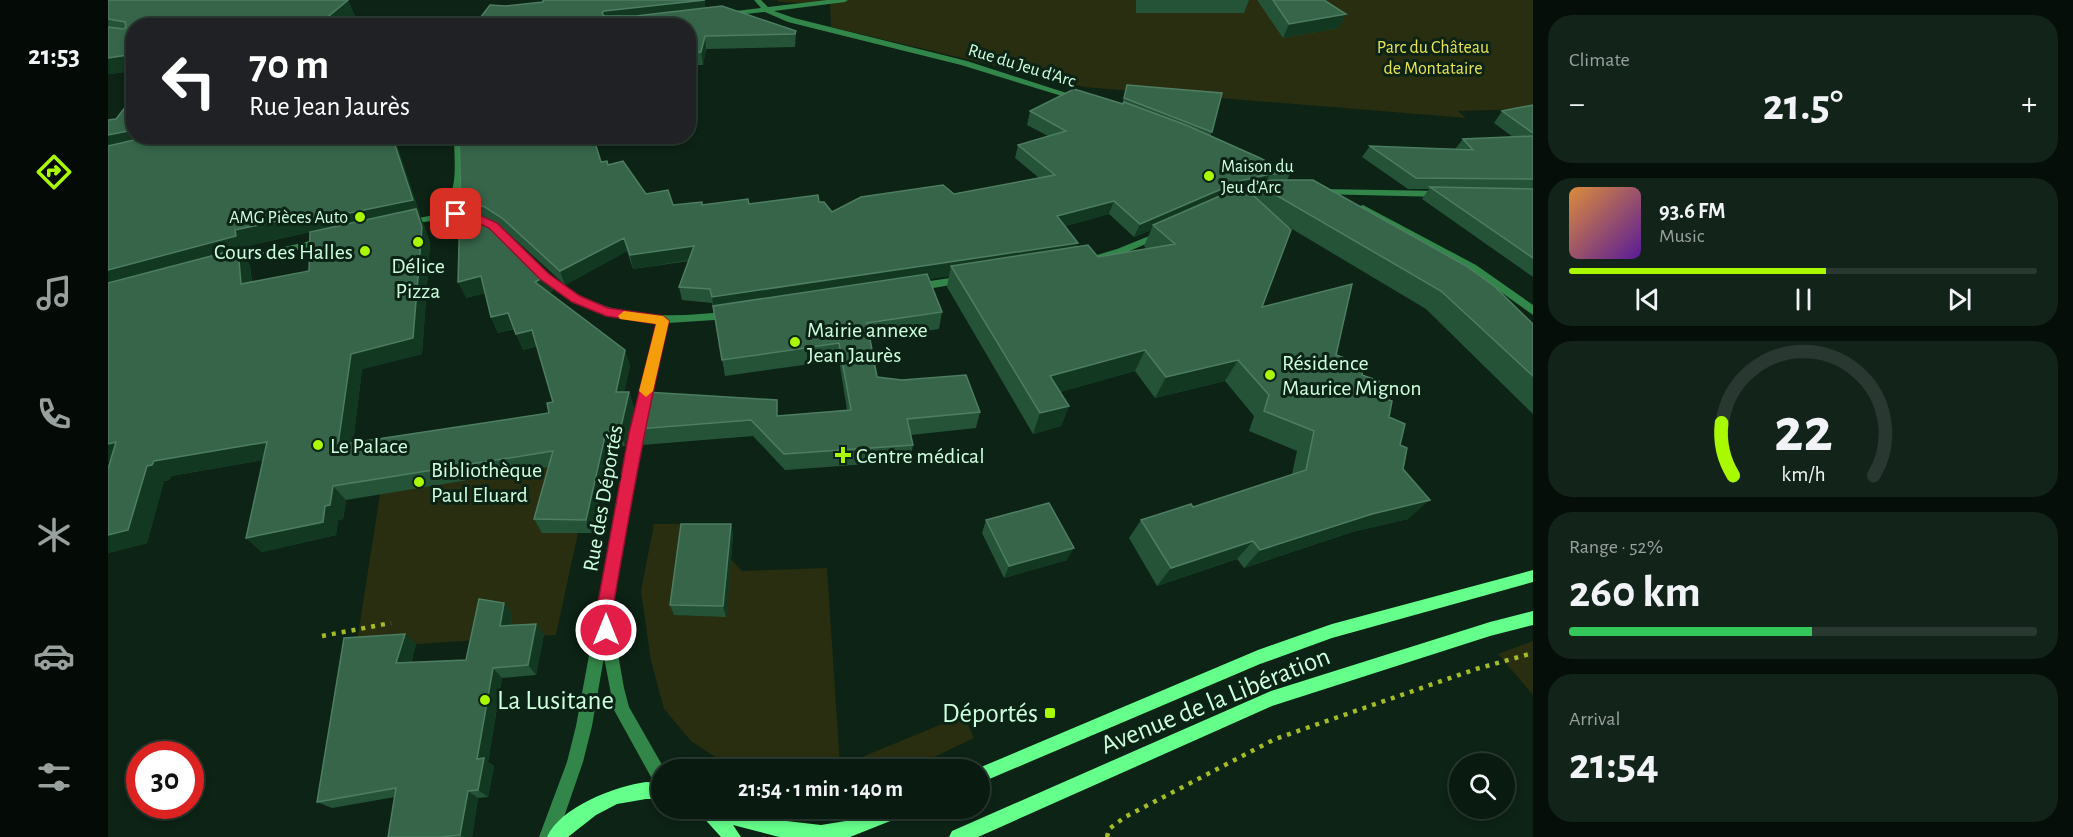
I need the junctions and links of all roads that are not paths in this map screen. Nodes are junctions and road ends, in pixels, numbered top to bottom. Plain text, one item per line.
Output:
1 (757, 0) edge
2 (845, 0) edge
3 (767, 9) junction
4 (722, 15) edge
5 (1088, 102) edge
6 (458, 144) edge
7 (1307, 192) edge
8 (1339, 193) junction
9 (1450, 194) edge
10 (442, 216) junction
11 (486, 221) edge
12 (395, 226) edge
13 (1168, 231) edge
14 (336, 238) edge
15 (530, 262) edge
16 (1079, 262) edge
17 (224, 264) edge
18 (976, 278) edge
19 (906, 288) edge
20 (1533, 311) edge
21 (742, 313) edge
22 (663, 321) junction
23 (1533, 576) edge
24 (604, 613) junction
25 (1533, 618) edge
26 (651, 761) edge
27 (990, 771) edge
28 (651, 791) edge
29 (718, 819) edge
30 (744, 819) edge
31 (876, 819) edge
32 (548, 837) edge
33 (556, 837) edge
34 (732, 837) edge
35 (958, 837) edge

1 - 3 street, Rue du Jeu d'Arc
2 - 3 street
3 - 4 street
3 - 5 street, Rue du Jeu d'Arc
6 - 10 street
7 - 8 street
8 - 9 street
8 - 20 street
10 - 11 street
10 - 12 street
13 - 16 street
14 - 17 street
15 - 22 street
18 - 19 street
21 - 22 street
22 - 24 street, Rue des Déportés
23 - 27 main road, Avenue de la Libération
24 - 26 street, Rue des Déportés
24 - 32 street, Rue des Déportés
25 - 35 main road, Avenue de la Libération
28 - 33 main road
29 - 34 main road
30 - 31 main road

